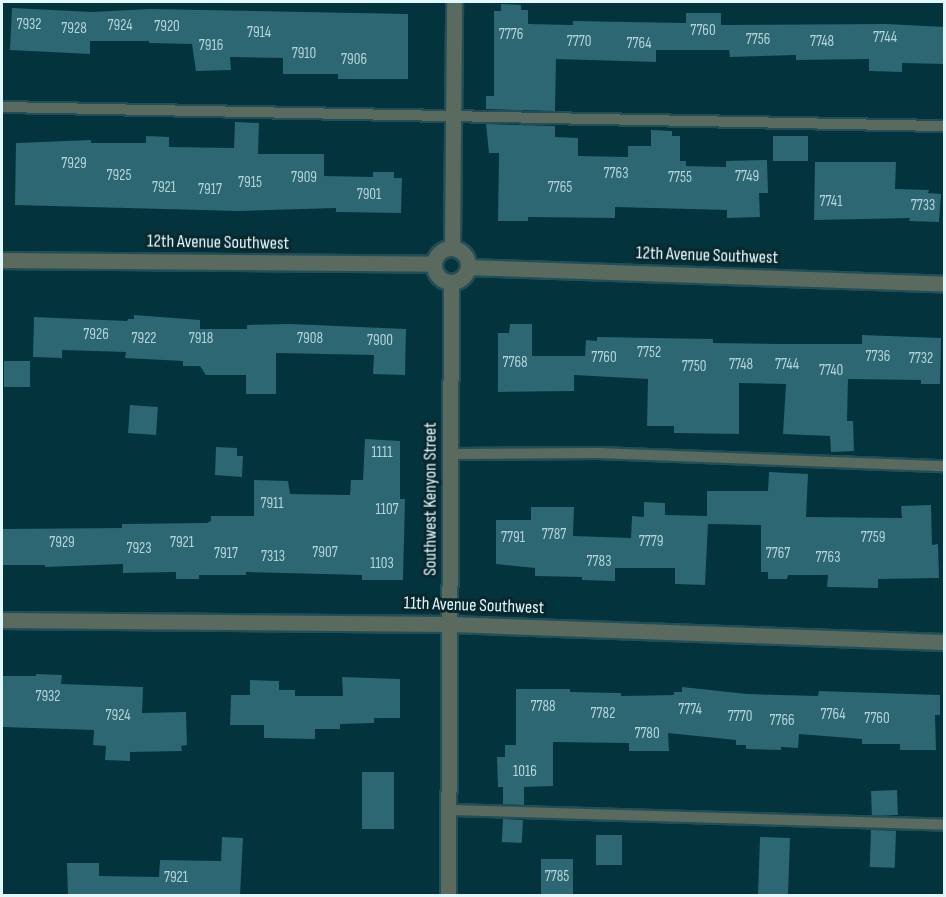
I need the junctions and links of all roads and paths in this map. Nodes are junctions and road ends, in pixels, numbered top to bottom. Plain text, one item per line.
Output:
1 (454, 2) edge
2 (2, 107) edge
3 (453, 116) junction
4 (945, 126) edge
5 (452, 248) junction
6 (2, 260) edge
7 (434, 264) junction
8 (468, 267) junction
9 (451, 282) junction
10 (945, 284) edge
11 (451, 454) junction
12 (945, 466) edge
13 (2, 620) edge
14 (451, 624) junction
15 (945, 642) edge
16 (449, 810) junction
17 (945, 825) edge
18 (448, 896) edge

1 - 3 street
2 - 3 lane
3 - 4 lane
3 - 5 street
5 - 7 street
5 - 8 street
6 - 7 street, 12th Avenue Southwest
7 - 9 street
8 - 9 street
8 - 10 street, 12th Avenue Southwest
9 - 11 street, Southwest Kenyon Street
11 - 12 lane
11 - 14 street, Southwest Kenyon Street
13 - 14 street, 11th Avenue Southwest
14 - 15 street, 11th Avenue Southwest
14 - 16 street, Southwest Kenyon Street
16 - 17 lane
16 - 18 street, Southwest Kenyon Street

